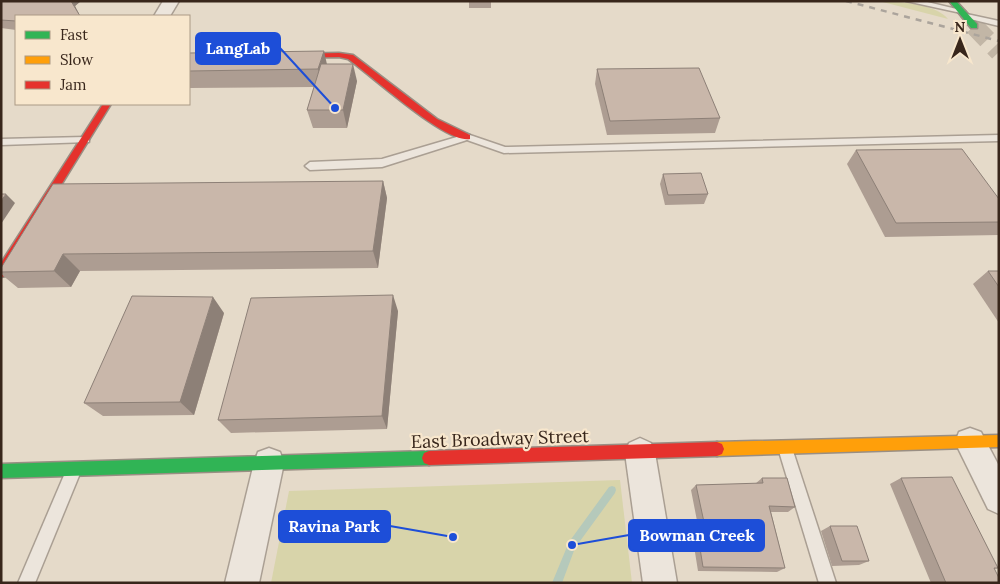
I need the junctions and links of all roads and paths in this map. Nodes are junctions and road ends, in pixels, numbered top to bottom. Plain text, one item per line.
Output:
1 (171, 1) edge
2 (910, 1) edge
3 (952, 1) edge
4 (963, 13) junction
5 (163, 15) edge
6 (999, 24) edge
7 (974, 26) tunnel mouth
8 (274, 56) edge
9 (106, 105) edge
10 (467, 137) junction
11 (999, 138) edge
12 (85, 140) junction
13 (1, 142) edge
14 (310, 166) dead end
15 (56, 186) junction
16 (73, 186) edge
17 (1, 273) edge
18 (984, 441) edge
19 (785, 448) junction
20 (640, 453) junction
21 (269, 462) junction
22 (74, 469) junction
23 (1, 471) edge
24 (999, 498) edge
25 (26, 583) edge
26 (242, 583) edge
27 (660, 583) edge
28 (828, 583) edge

1 - 5 street
2 - 4 lane
3 - 4 street
4 - 6 lane
4 - 7 street
8 - 10 street
9 - 12 street
10 - 11 lane
10 - 14 lane
12 - 13 lane
12 - 15 street
15 - 16 lane
15 - 17 street
18 - 19 street, East Broadway Street
18 - 24 street
19 - 20 street, East Broadway Street
19 - 28 lane
20 - 21 street, East Broadway Street
20 - 27 street
21 - 22 street, East Broadway Street
21 - 26 street
22 - 23 street, East Broadway Street
22 - 25 lane

